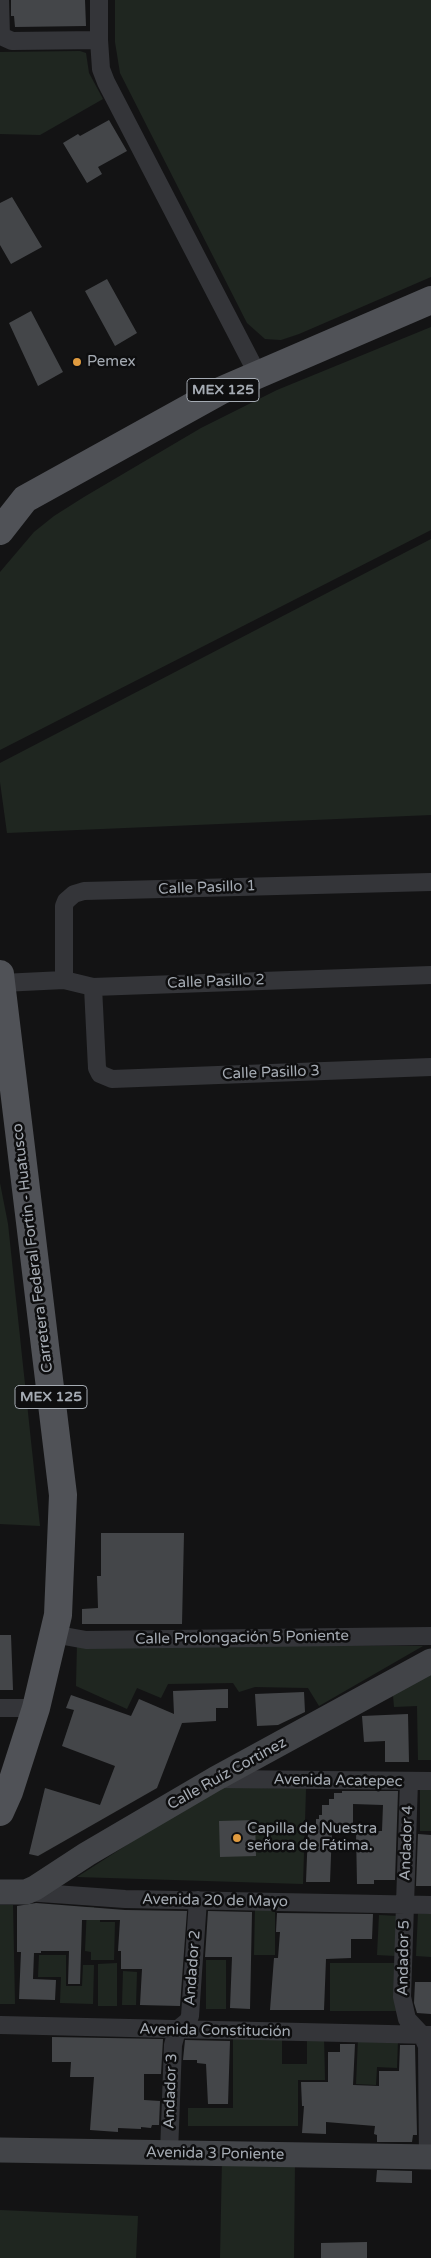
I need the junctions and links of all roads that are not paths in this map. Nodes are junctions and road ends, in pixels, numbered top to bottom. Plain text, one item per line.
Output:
1 (0, 0) edge
2 (98, 0) edge
3 (99, 40) junction
4 (431, 300) edge
5 (258, 375) junction
6 (24, 499) junction
7 (0, 514) edge
8 (0, 531) edge
9 (431, 882) edge
10 (431, 974) edge
11 (1, 979) edge
12 (64, 980) junction
13 (93, 987) junction
14 (431, 1067) edge
15 (53, 1634) junction
16 (431, 1636) edge
17 (431, 1661) edge
18 (0, 1708) edge
19 (36, 1708) junction
20 (215, 1779) junction
21 (409, 1781) junction
22 (431, 1781) edge
23 (0, 1812) edge
24 (0, 1892) edge
25 (26, 1892) junction
26 (198, 1900) junction
27 (406, 1905) junction
28 (431, 1905) edge
29 (0, 2025) edge
30 (177, 2030) junction
31 (427, 2035) edge
32 (0, 2150) edge
33 (169, 2153) junction
34 (430, 2157) edge

1 - 3 street
2 - 3 street
3 - 5 street
4 - 5 main road, MEX 125
5 - 6 main road, MEX 125
6 - 7 street
6 - 8 main road, MEX 125
9 - 12 street, Calle Pasillo 1
10 - 13 street, Calle Pasillo 2
11 - 12 street, Calle Pasillo 2
11 - 15 main road, Carretera Federal Fortín - Huatusco / MEX 125
12 - 13 street, Calle Pasillo 2
13 - 14 street, Calle Pasillo 3
15 - 16 street, Calle Prolongación 5 Poniente
15 - 19 main road, Carretera Federal Fortín - Huatusco / MEX 125
17 - 20 street, Calle Ruíz Cortinez
18 - 19 street
19 - 23 main road, Carretera Federal Fortín - Huatusco / MEX 125
20 - 21 street, Avenida Acatepec
20 - 25 street, Calle Ruíz Cortinez
21 - 22 street, Avenida Acatepec
21 - 27 street, Andador 4
24 - 25 street, Avenida 20 de Mayo
25 - 26 street, Avenida 20 de Mayo
26 - 27 street, Avenida 20 de Mayo
26 - 30 street, Andador 2
27 - 28 street, Avenida 20 de Mayo
27 - 31 street, Andador 5
29 - 30 street, Avenida Constitución
30 - 31 street, Avenida Constitución
30 - 33 street, Andador 3
31 - 34 street
32 - 33 street, Avenida 3 Poniente
33 - 34 street, Avenida 3 Poniente

